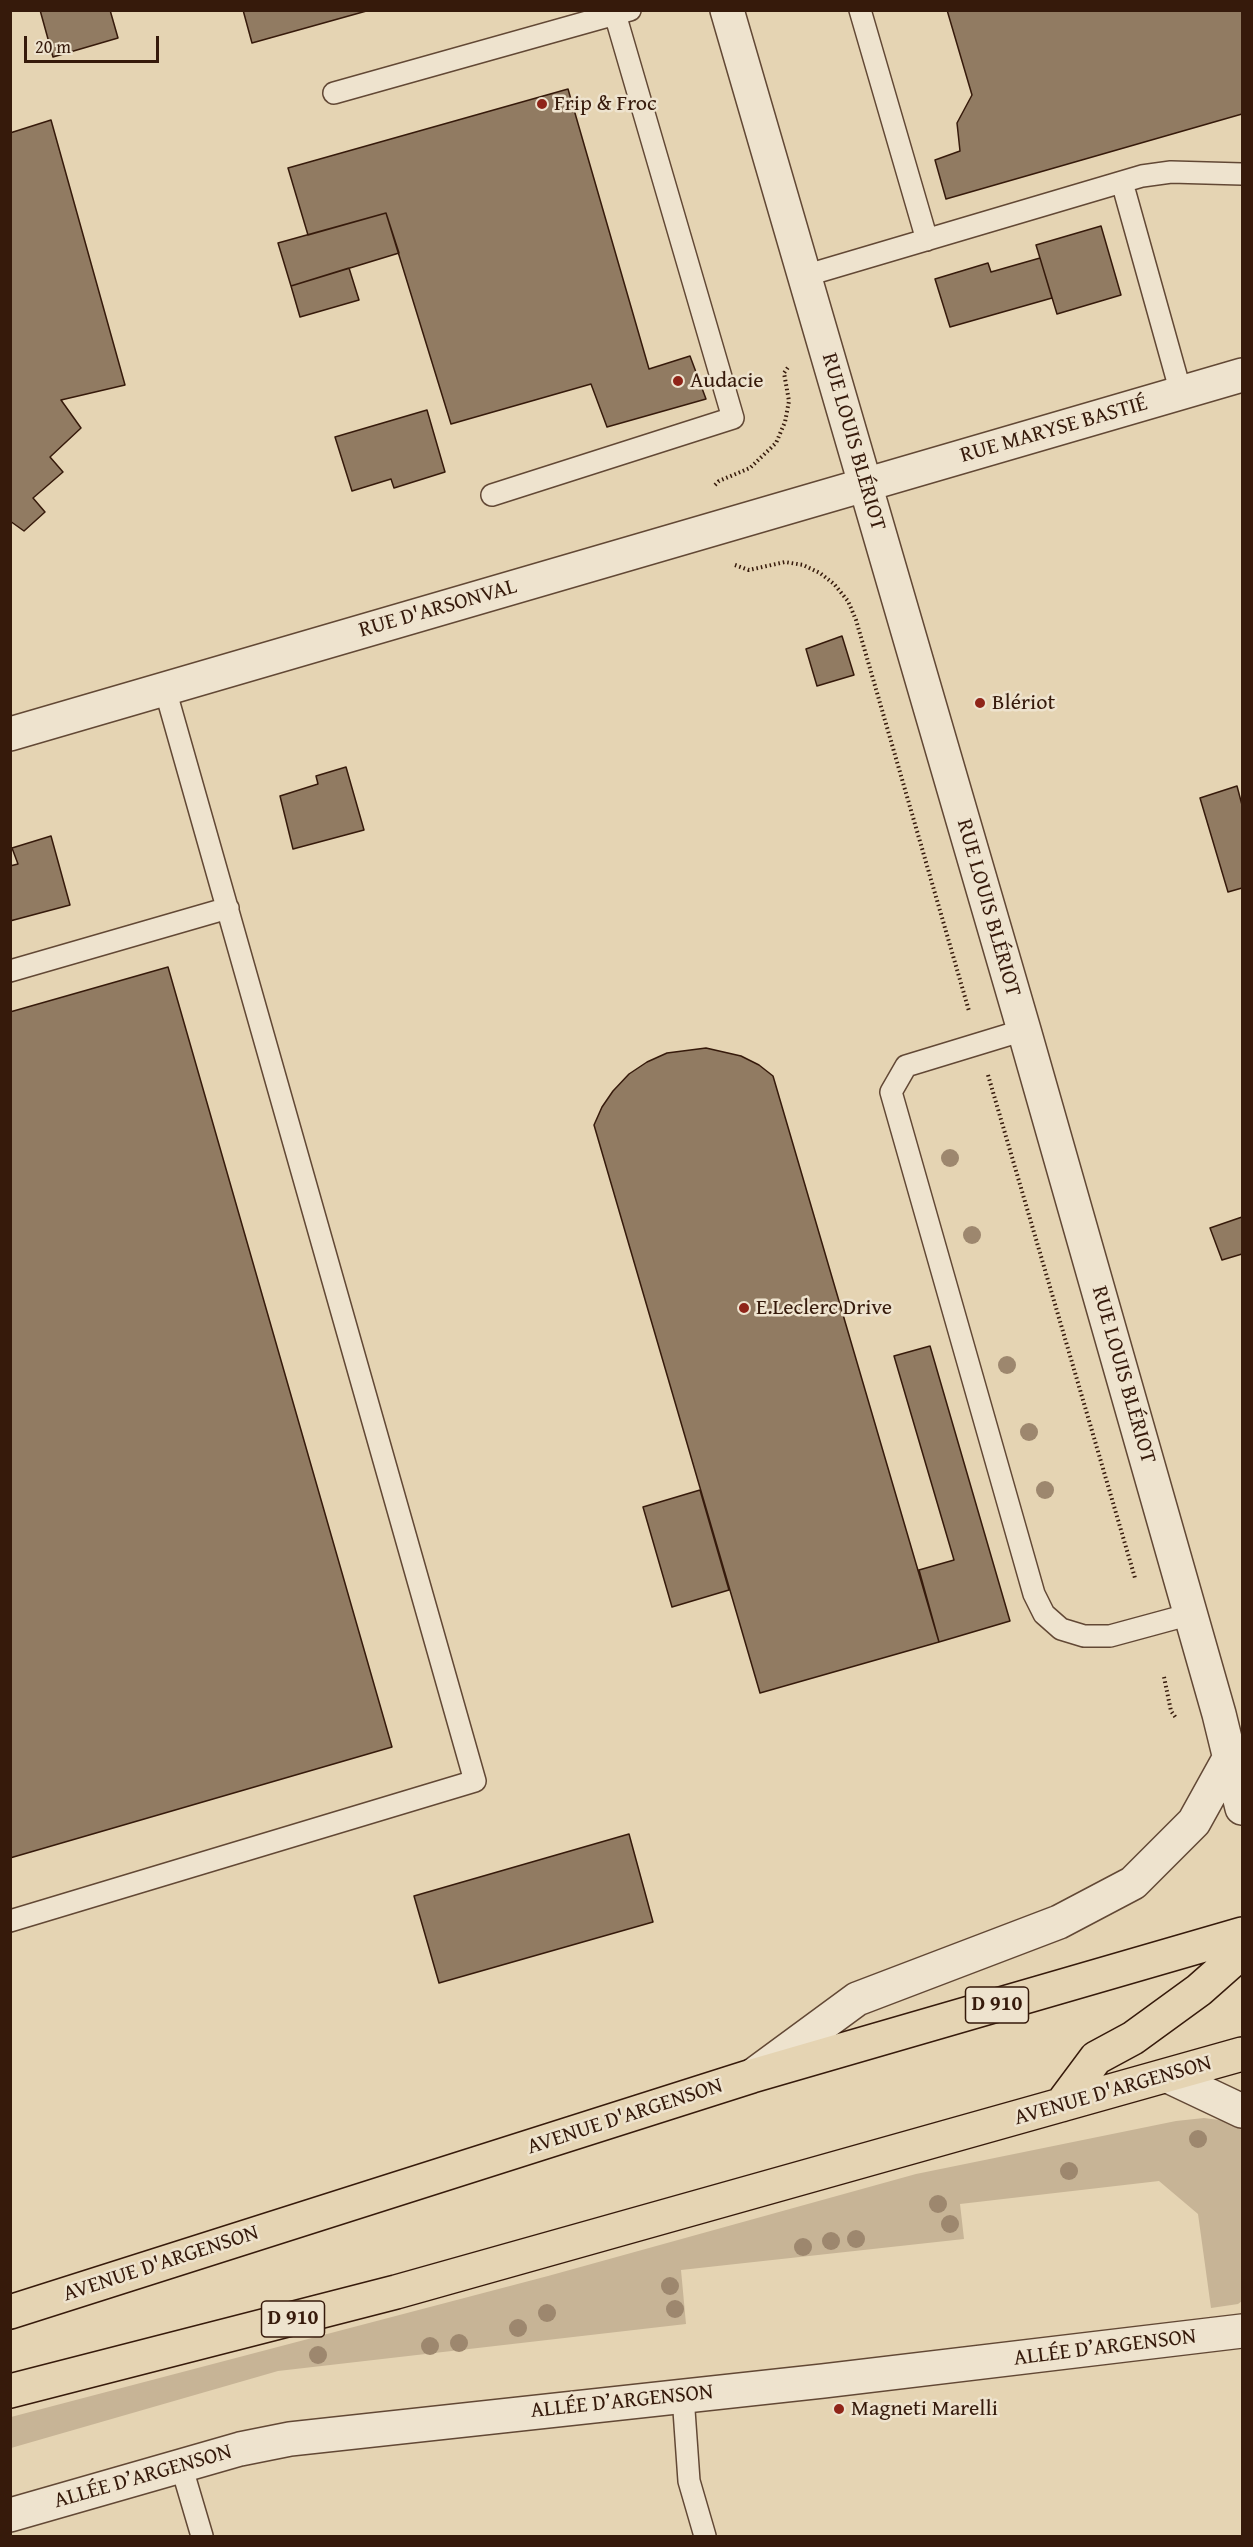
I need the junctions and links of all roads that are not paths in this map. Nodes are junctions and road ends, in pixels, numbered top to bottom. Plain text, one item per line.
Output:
1 (727, 10) edge
2 (860, 10) edge
3 (623, 12) edge
4 (334, 93) dead end
5 (1242, 174) edge
6 (1122, 182) junction
7 (927, 240) junction
8 (804, 276) junction
9 (1242, 375) edge
10 (1180, 393) junction
11 (865, 485) junction
12 (492, 495) dead end
13 (165, 689) junction
14 (10, 734) edge
15 (228, 908) junction
16 (10, 971) edge
17 (1024, 1030) junction
18 (1191, 1614) junction
19 (1236, 1762) edge
20 (1242, 1808) edge
21 (10, 1921) edge
22 (1242, 1934) edge
23 (1242, 1952) edge
24 (1242, 2054) edge
25 (752, 2076) junction
26 (1168, 2076) junction
27 (1061, 2105) junction
28 (1242, 2111) edge
29 (10, 2312) edge
30 (1242, 2331) edge
31 (10, 2391) edge
32 (683, 2396) junction
33 (181, 2465) junction
34 (10, 2516) edge
35 (202, 2536) edge
36 (705, 2536) edge

1 - 8 street, RUE LOUIS BLÉRIOT
2 - 7 lane
3 - 4 lane
3 - 12 lane
5 - 6 lane
6 - 7 lane
6 - 10 lane
7 - 8 lane
8 - 11 street, RUE LOUIS BLÉRIOT
9 - 10 street, RUE MARYSE BASTIÉ
10 - 11 street, RUE MARYSE BASTIÉ
11 - 13 street, RUE D'ARSONVAL
11 - 17 street, RUE LOUIS BLÉRIOT
13 - 14 street, RUE D'ARSONVAL
13 - 15 lane
15 - 16 lane
15 - 21 lane
17 - 18 street, RUE LOUIS BLÉRIOT
17 - 18 lane
18 - 19 street, RUE LOUIS BLÉRIOT
19 - 20 street, RUE LOUIS BLÉRIOT
19 - 25 street
22 - 25 main road, AVENUE D'ARGENSON / D 910
23 - 27 main road
24 - 26 main road, AVENUE D'ARGENSON / D 910
25 - 29 main road, AVENUE D'ARGENSON / D 910
26 - 27 main road, AVENUE D'ARGENSON / D 910
26 - 28 street
27 - 31 main road, AVENUE D'ARGENSON / D 910
30 - 32 street, ALLÉE D’ARGENSON
32 - 33 street, ALLÉE D’ARGENSON
32 - 36 lane
33 - 34 street, ALLÉE D’ARGENSON
33 - 35 lane

